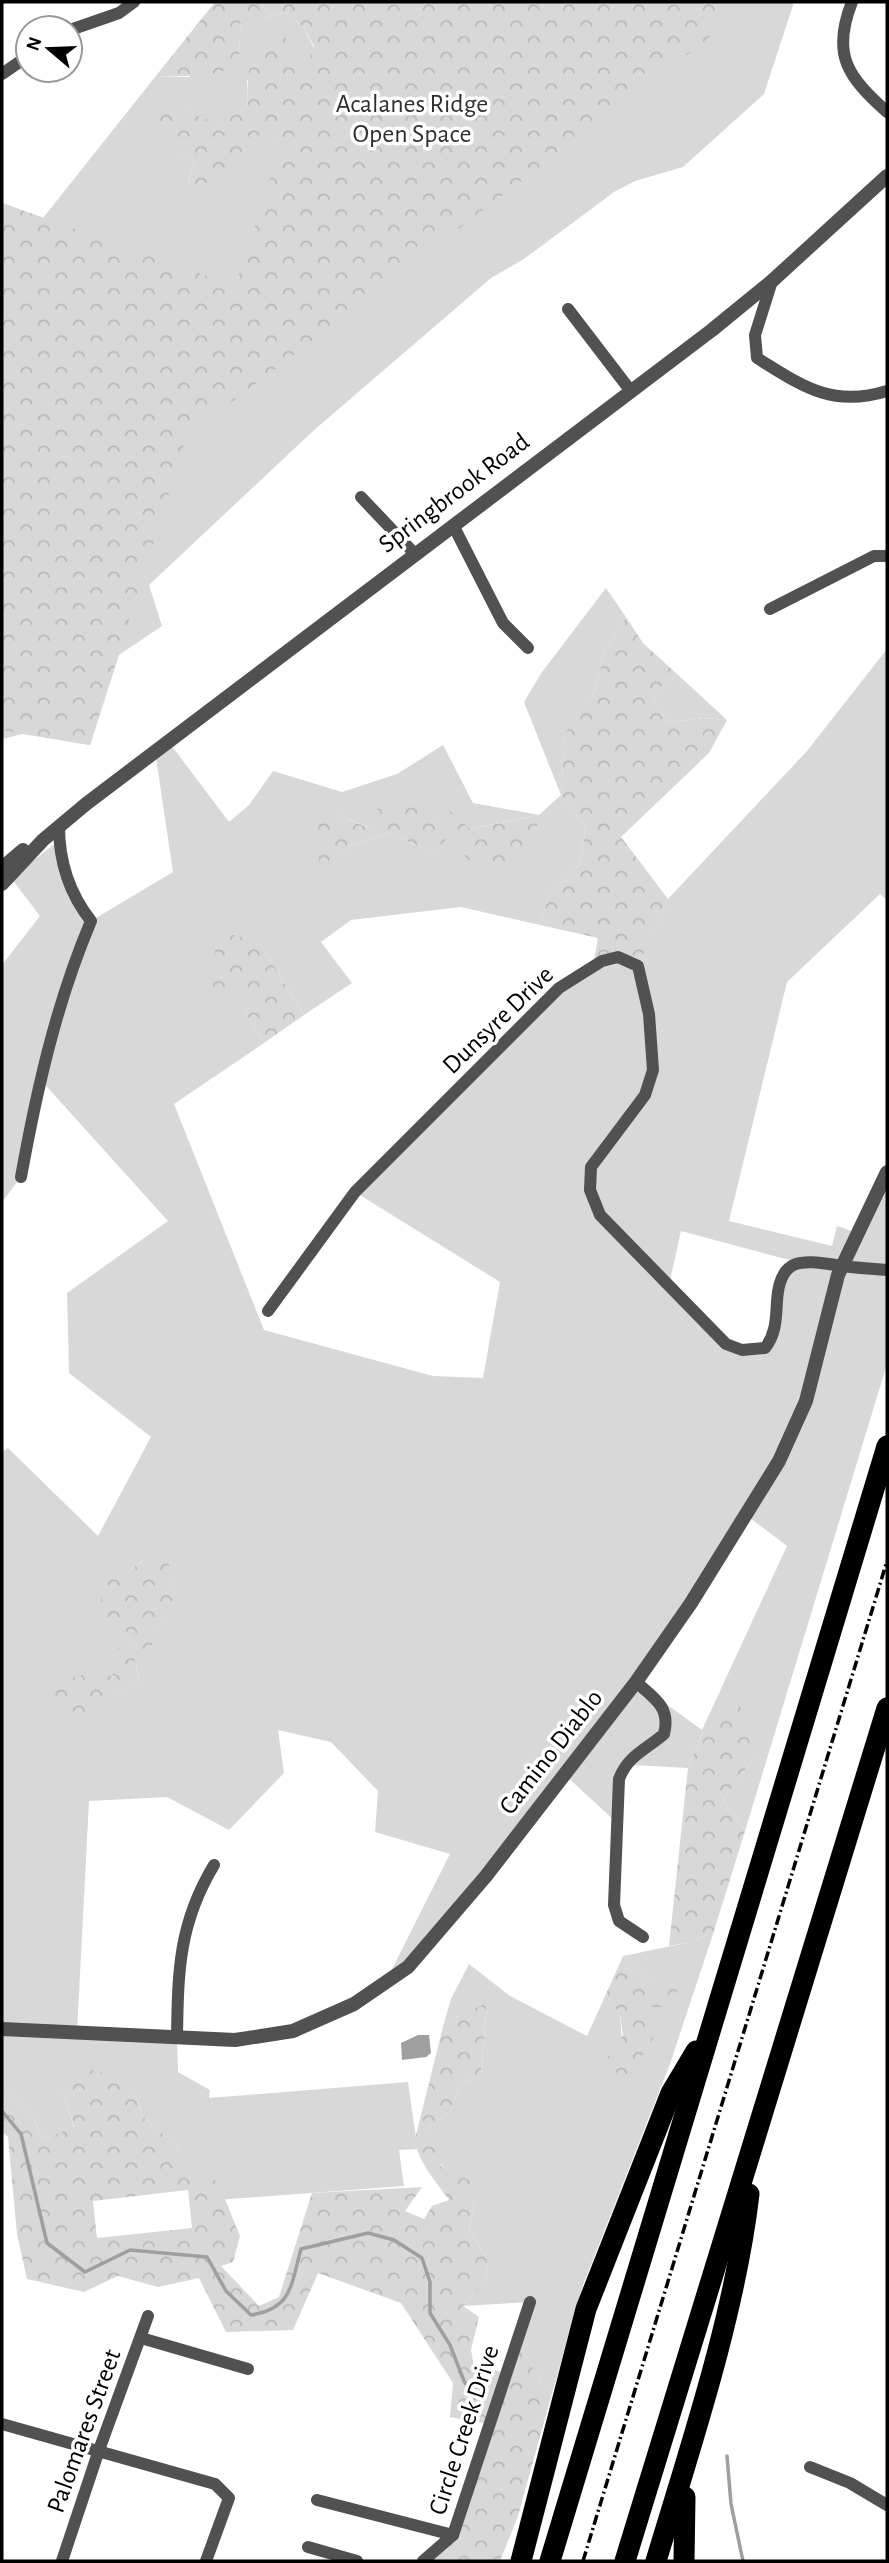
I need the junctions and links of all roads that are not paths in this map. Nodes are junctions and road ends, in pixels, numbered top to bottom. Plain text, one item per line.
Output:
1 (134, 2) edge
2 (852, 2) edge
3 (84, 25) edge
4 (887, 112) edge
5 (887, 176) edge
6 (772, 281) junction
7 (568, 309) dead end
8 (630, 390) junction
9 (887, 391) edge
10 (361, 497) dead end
11 (453, 525) junction
12 (414, 553) junction
13 (887, 556) edge
14 (770, 609) dead end
15 (528, 648) dead end
16 (59, 826) junction
17 (43, 840) junction
18 (2, 865) edge
19 (2, 884) edge
20 (887, 1172) edge
21 (21, 1177) dead end
22 (842, 1266) junction
23 (887, 1270) edge
24 (268, 1311) dead end
25 (887, 1446) edge
26 (636, 1682) junction
27 (887, 1708) edge
28 (214, 1865) dead end
29 (643, 1937) dead end
30 (713, 2023) junction
31 (2, 2029) edge
32 (177, 2036) junction
33 (755, 2143) junction
34 (530, 2302) dead end
35 (148, 2316) dead end
36 (141, 2339) junction
37 (248, 2369) dead end
38 (699, 2419) junction
39 (2, 2424) edge
40 (99, 2450) junction
41 (810, 2466) dead end
42 (542, 2478) junction
43 (317, 2500) dead end
44 (887, 2505) edge
45 (453, 2535) junction
46 (308, 2547) dead end
47 (62, 2561) edge
48 (206, 2561) edge
49 (357, 2561) edge
50 (423, 2561) edge
51 (508, 2561) edge
52 (521, 2561) edge
53 (550, 2561) edge
54 (625, 2561) edge
55 (656, 2561) edge
56 (684, 2561) edge

1 - 3 street
2 - 4 street
5 - 6 street, Springbrook Road
6 - 8 street, Springbrook Road
6 - 9 street
7 - 8 street
8 - 11 street, Springbrook Road
10 - 12 street
11 - 12 street, Springbrook Road
11 - 15 street
12 - 16 street, Springbrook Road
13 - 14 street
16 - 17 street, Springbrook Road
16 - 21 street
17 - 18 street, Springbrook Road
17 - 19 street, Springbrook Road
20 - 22 street, Camino Diablo
22 - 23 street
22 - 24 street, Dunsyre Drive
22 - 26 street, Camino Diablo
25 - 30 highway
26 - 29 street
26 - 32 street, Camino Diablo
27 - 33 highway
28 - 32 street
30 - 42 highway
30 - 53 highway
31 - 32 street, Camino Diablo
33 - 38 highway
33 - 54 highway
34 - 45 street, Circle Creek Drive
35 - 36 street, Palomares Street
36 - 37 street
36 - 40 street, Palomares Street
38 - 55 highway
38 - 56 highway
39 - 40 street
40 - 47 street, Palomares Street
40 - 48 street
41 - 44 street
42 - 51 highway
42 - 52 highway
43 - 45 street
45 - 50 street, Circle Creek Drive
46 - 49 street

